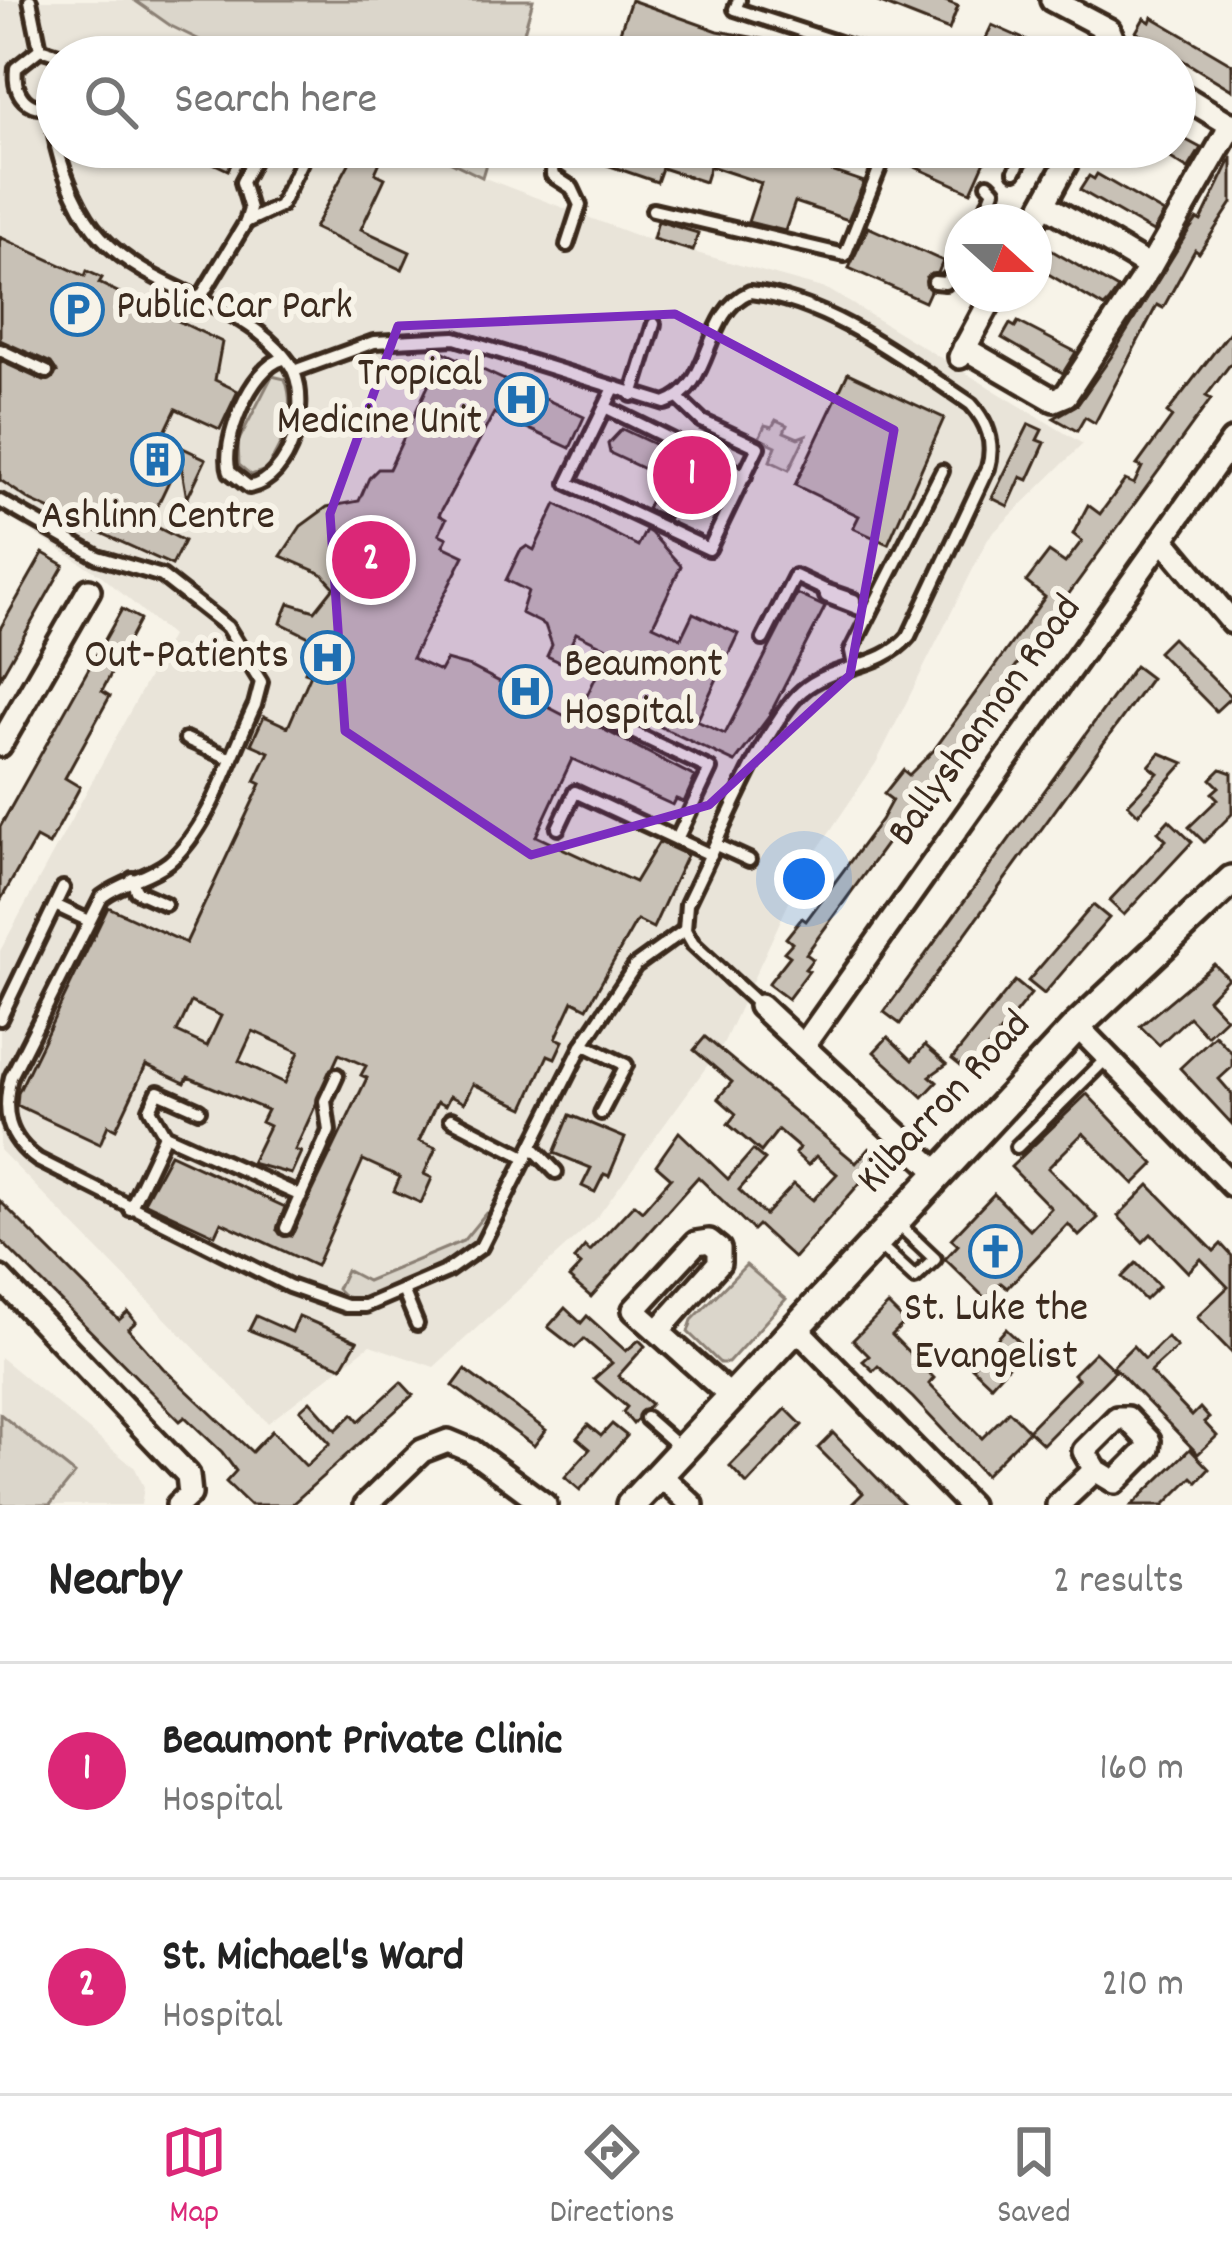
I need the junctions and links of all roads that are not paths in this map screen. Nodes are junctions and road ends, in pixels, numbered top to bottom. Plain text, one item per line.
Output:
1 (30, 0) edge
2 (739, 0) edge
3 (1059, 1) edge
4 (1102, 25) junction
5 (37, 36) edge
6 (818, 36) edge
7 (1097, 36) edge
8 (1113, 36) edge
9 (36, 51) edge
10 (14, 84) junction
11 (0, 88) edge
12 (36, 103) edge
13 (1196, 104) edge
14 (1232, 125) edge
15 (66, 168) edge
16 (249, 168) edge
17 (298, 168) edge
18 (552, 168) edge
19 (880, 168) edge
20 (1016, 168) edge
21 (1064, 168) edge
22 (1015, 171) dead end
23 (988, 184) dead end
24 (988, 204) edge
25 (1044, 204) edge
26 (653, 211) dead end
27 (1052, 219) edge
28 (246, 222) junction
29 (567, 245) dead end
30 (1150, 268) junction
31 (934, 283) dead end
32 (944, 283) edge
33 (199, 300) junction
34 (984, 312) edge
35 (654, 324) dead end
36 (0, 350) edge
37 (284, 359) junction
38 (294, 371) junction
39 (47, 373) dead end
40 (614, 388) junction
41 (632, 394) junction
42 (679, 399) junction
43 (605, 407) junction
44 (1232, 441) edge
45 (942, 472) dead end
46 (745, 476) junction
47 (0, 501) edge
48 (1165, 541) junction
49 (89, 590) dead end
50 (869, 613) junction
51 (1232, 622) edge
52 (763, 639) dead end
53 (854, 666) junction
54 (603, 718) dead end
55 (186, 739) dead end
56 (0, 745) edge
57 (229, 758) junction
58 (558, 827) dead end
59 (677, 839) junction
60 (713, 850) junction
61 (749, 860) dead end
62 (132, 879) junction
63 (63, 888) dead end
64 (1228, 890) edge
65 (165, 904) dead end
66 (55, 905) junction
67 (87, 920) junction
68 (685, 930) junction
69 (760, 1006) joint
70 (0, 1019) edge
71 (1077, 1026) junction
72 (583, 1044) junction
73 (803, 1046) junction
74 (1108, 1058) junction
75 (337, 1075) dead end
76 (3, 1106) edge
77 (199, 1110) dead end
78 (601, 1113) dead end
79 (451, 1119) dead end
80 (165, 1135) junction
81 (1017, 1147) dead end
82 (530, 1153) junction
83 (556, 1172) dead end
84 (939, 1173) junction
85 (1232, 1185) edge
86 (301, 1196) junction
87 (130, 1209) junction
88 (286, 1228) dead end
89 (884, 1230) junction
90 (0, 1278) edge
91 (403, 1290) junction
92 (417, 1324) dead end
93 (794, 1325) junction
94 (658, 1330) dead end
95 (729, 1395) junction
96 (646, 1418) dead end
97 (680, 1448) junction
98 (1095, 1470) dead end
99 (658, 1473) junction
100 (178, 1505) edge
101 (366, 1505) edge
102 (545, 1505) edge
103 (631, 1505) edge
104 (692, 1505) edge
105 (969, 1505) edge
106 (1058, 1505) edge

1 - 5 lane
2 - 6 lane
3 - 4 street
4 - 7 lane
4 - 8 street
9 - 10 lane
10 - 11 lane
10 - 12 lane
13 - 14 street
14 - 30 street
15 - 33 lane
16 - 28 lane
17 - 28 lane
18 - 29 lane
19 - 26 lane
20 - 22 lane
21 - 25 street
23 - 24 lane
27 - 30 street
28 - 33 lane
30 - 34 street
31 - 32 lane
33 - 37 lane
35 - 41 lane
36 - 39 lane
37 - 38 lane
37 - 38 lane
38 - 40 lane
40 - 41 lane
40 - 43 lane
41 - 42 lane
42 - 46 lane
42 - 53 lane
43 - 46 lane
43 - 46 lane
44 - 48 street, Ballyshannon Road
45 - 50 lane
47 - 57 lane
48 - 51 street
48 - 73 street, Ballyshannon Road
49 - 56 street
50 - 52 lane
50 - 53 lane
53 - 60 lane
54 - 59 lane
55 - 57 lane
57 - 62 lane
58 - 59 lane
59 - 60 lane
60 - 61 lane
60 - 68 lane
62 - 65 lane
62 - 67 lane
63 - 66 lane
64 - 71 street, Kilbarron Road
66 - 67 lane
66 - 70 lane
67 - 76 lane
68 - 69 lane
68 - 72 lane
69 - 73 street
71 - 74 street
71 - 84 street, Kilbarron Road
72 - 78 lane
72 - 82 lane
73 - 84 street
74 - 81 lane
74 - 85 street
75 - 86 lane
76 - 87 lane
77 - 80 lane
79 - 82 lane
80 - 86 lane
80 - 87 lane
82 - 83 lane
82 - 91 lane
84 - 89 street, Kilbarron Road
86 - 88 lane
87 - 91 lane
89 - 89 lane
89 - 93 street, Kilbarron Road
90 - 100 street
91 - 92 lane
93 - 95 street, Kilbarron Road
93 - 105 street
94 - 95 street
95 - 97 street, Kilbarron Road
96 - 97 lane
97 - 99 street, Kilbarron Road
98 - 106 street
99 - 103 street, Kilbarron Road
99 - 104 street
101 - 102 street

